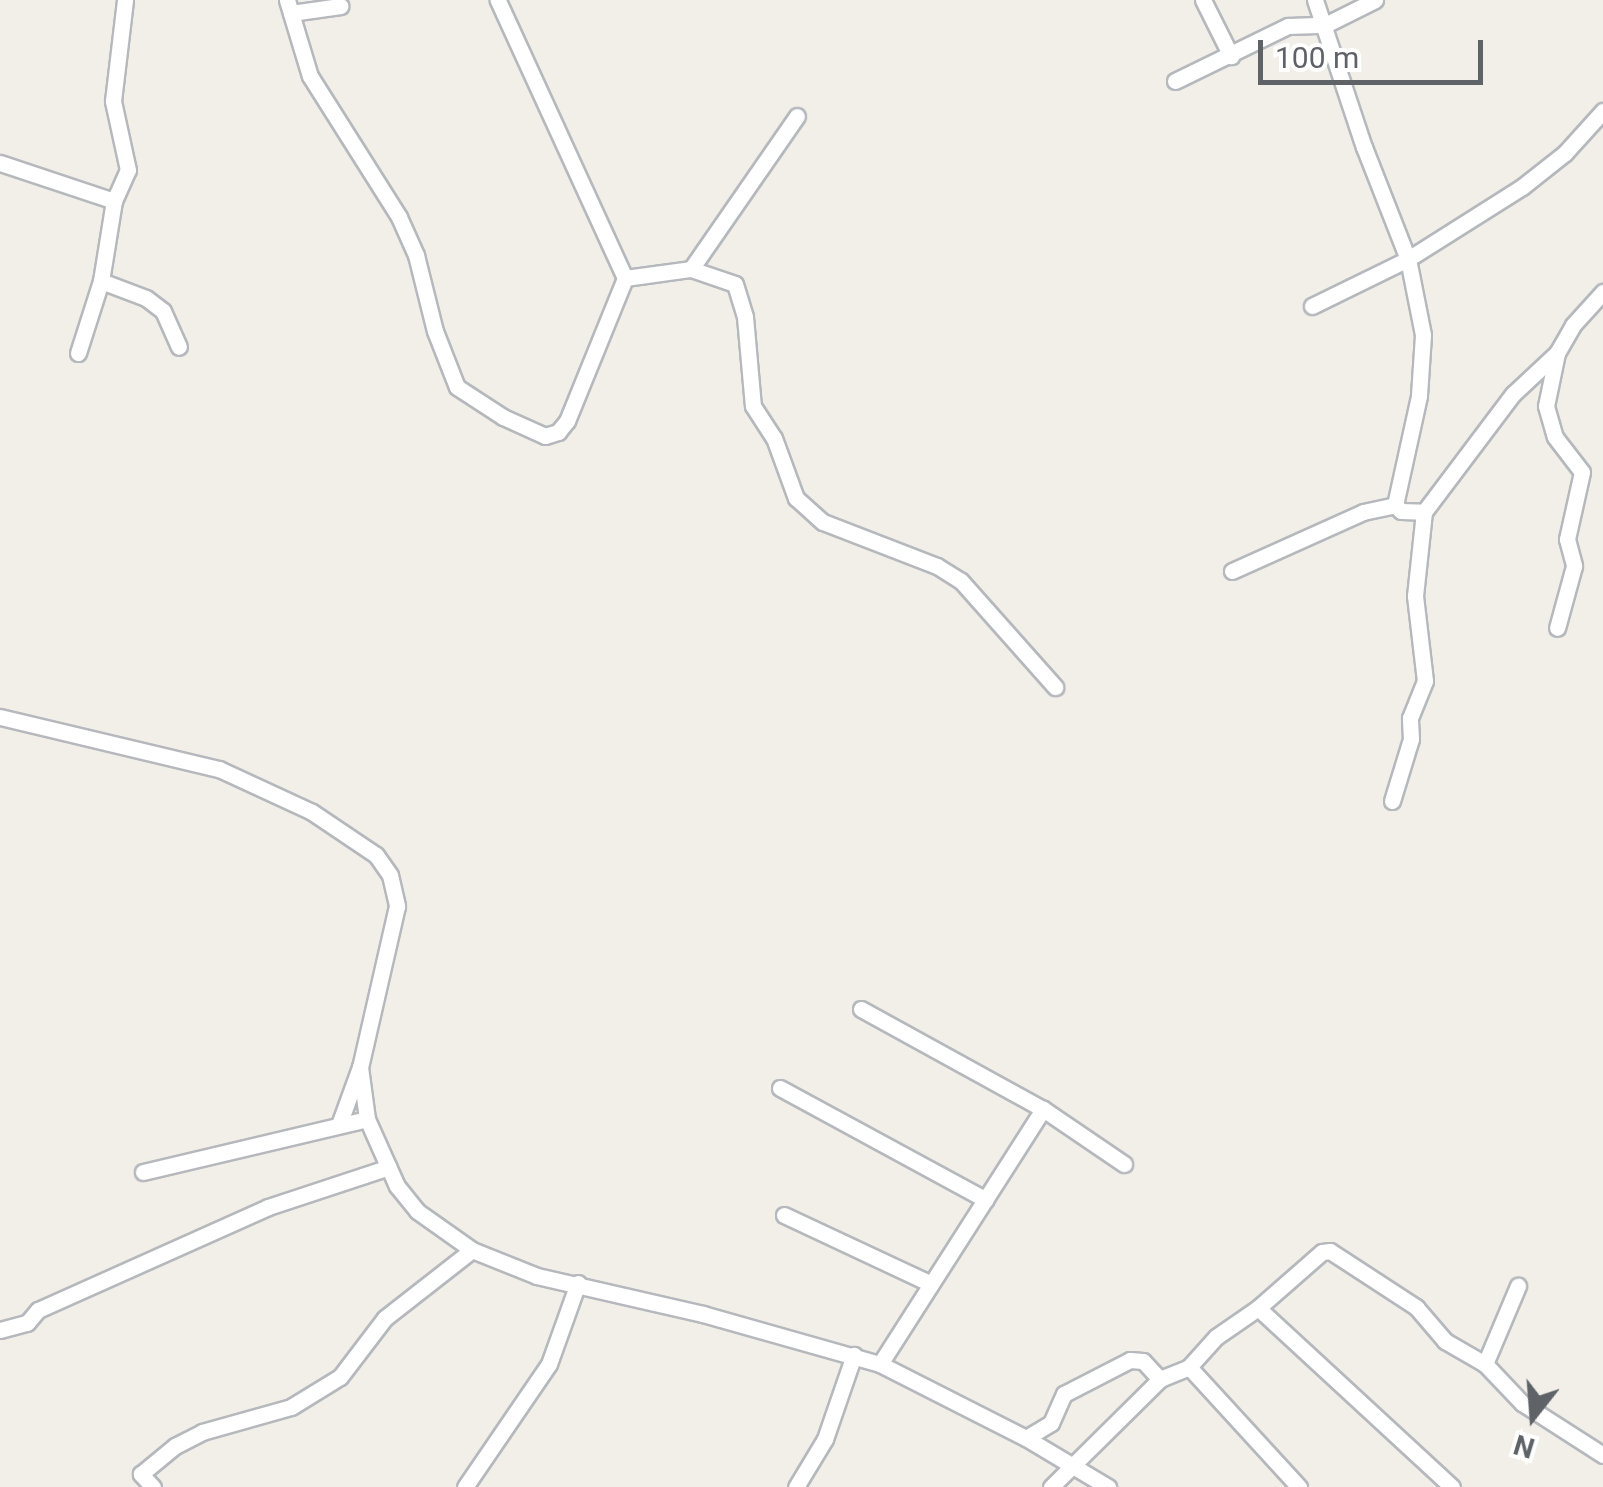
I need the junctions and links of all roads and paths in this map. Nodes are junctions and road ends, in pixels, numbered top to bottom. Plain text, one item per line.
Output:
1 (125, 0) edge
2 (498, 0) edge
3 (1203, 0) edge
4 (1316, 0) edge
5 (1375, 0) edge
6 (340, 6) dead end
7 (289, 7) edge
8 (1326, 25) junction
9 (1232, 56) junction
10 (1175, 81) dead end
11 (1603, 110) edge
12 (797, 116) dead end
13 (0, 163) edge
14 (114, 201) junction
15 (1408, 259) junction
16 (691, 268) junction
17 (626, 278) junction
18 (100, 281) junction
19 (1603, 292) edge
20 (1312, 306) dead end
21 (178, 346) dead end
22 (78, 353) dead end
23 (1557, 353) junction
24 (1532, 377) junction
25 (1551, 384) junction
26 (1396, 506) junction
27 (1424, 512) junction
28 (1232, 572) dead end
29 (1558, 628) dead end
30 (1055, 687) dead end
31 (0, 717) edge
32 (1392, 801) dead end
33 (861, 1009) dead end
34 (360, 1067) junction
35 (780, 1088) dead end
36 (1042, 1109) junction
37 (367, 1119) junction
38 (340, 1122) junction
39 (1124, 1164) dead end
40 (389, 1167) junction
41 (142, 1172) dead end
42 (986, 1200) junction
43 (784, 1214) dead end
44 (472, 1250) junction
45 (578, 1282) junction
46 (930, 1283) junction
47 (1518, 1286) dead end
48 (1258, 1308) junction
49 (0, 1330) edge
50 (854, 1356) junction
51 (880, 1364) junction
52 (1485, 1364) junction
53 (1188, 1367) junction
54 (1160, 1379) junction
55 (1026, 1438) junction
56 (1603, 1455) edge
57 (1072, 1466) junction
58 (153, 1487) edge
59 (465, 1487) edge
60 (796, 1487) edge
61 (1051, 1487) edge
62 (1108, 1487) edge
63 (1299, 1487) edge
64 (1452, 1487) edge

1 - 14 street
2 - 17 street
3 - 9 street
4 - 8 street
5 - 8 street
6 - 7 street
7 - 17 street
8 - 9 street
8 - 15 street
9 - 10 street
11 - 15 street
12 - 16 street
13 - 14 street
14 - 18 street
15 - 20 street
15 - 26 street
16 - 17 street
16 - 30 street
18 - 21 street
18 - 22 street
19 - 23 street
23 - 24 street
23 - 25 street
24 - 25 street
24 - 27 street
25 - 29 street
26 - 27 street
26 - 28 street
27 - 32 street
31 - 34 street
33 - 36 street
34 - 37 street
34 - 38 street
35 - 42 street
36 - 39 street
36 - 42 street
37 - 38 street
37 - 40 street
38 - 41 street
40 - 44 street
40 - 49 street
42 - 46 street
43 - 46 street
44 - 45 street
44 - 58 street
45 - 50 street
45 - 59 street
46 - 51 street
47 - 52 street
48 - 52 street
48 - 53 street
48 - 64 street
50 - 51 street
50 - 60 street
51 - 55 street
52 - 56 street
53 - 54 street
53 - 63 street
54 - 55 street
54 - 57 street
55 - 57 street
57 - 61 street
57 - 62 street

